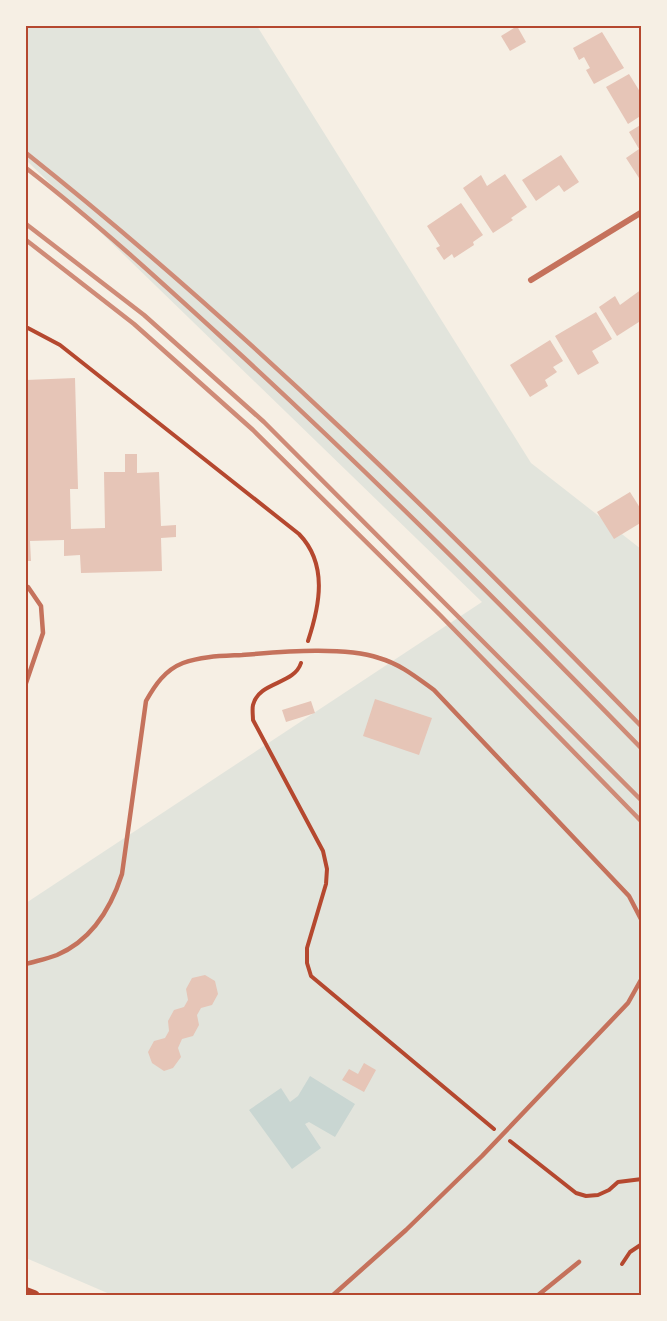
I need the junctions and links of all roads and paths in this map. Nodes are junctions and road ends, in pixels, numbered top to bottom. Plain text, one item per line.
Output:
1 (642, 212) edge
2 (531, 280) dead end
3 (26, 327) edge
4 (26, 587) edge
5 (313, 628) dead end
6 (299, 669) dead end
7 (26, 683) edge
8 (642, 921) edge
9 (26, 964) edge
10 (642, 978) edge
11 (485, 1121) dead end
12 (521, 1150) dead end
13 (642, 1179) edge
14 (642, 1244) edge
15 (579, 1262) dead end
16 (622, 1264) dead end
17 (26, 1293) edge
18 (34, 1296) edge
19 (332, 1296) edge
20 (537, 1296) edge

1 - 2 street
3 - 5 path
4 - 7 lane
6 - 11 path
8 - 9 lane
10 - 19 lane
12 - 13 path
14 - 16 path
15 - 20 lane
17 - 18 main road

